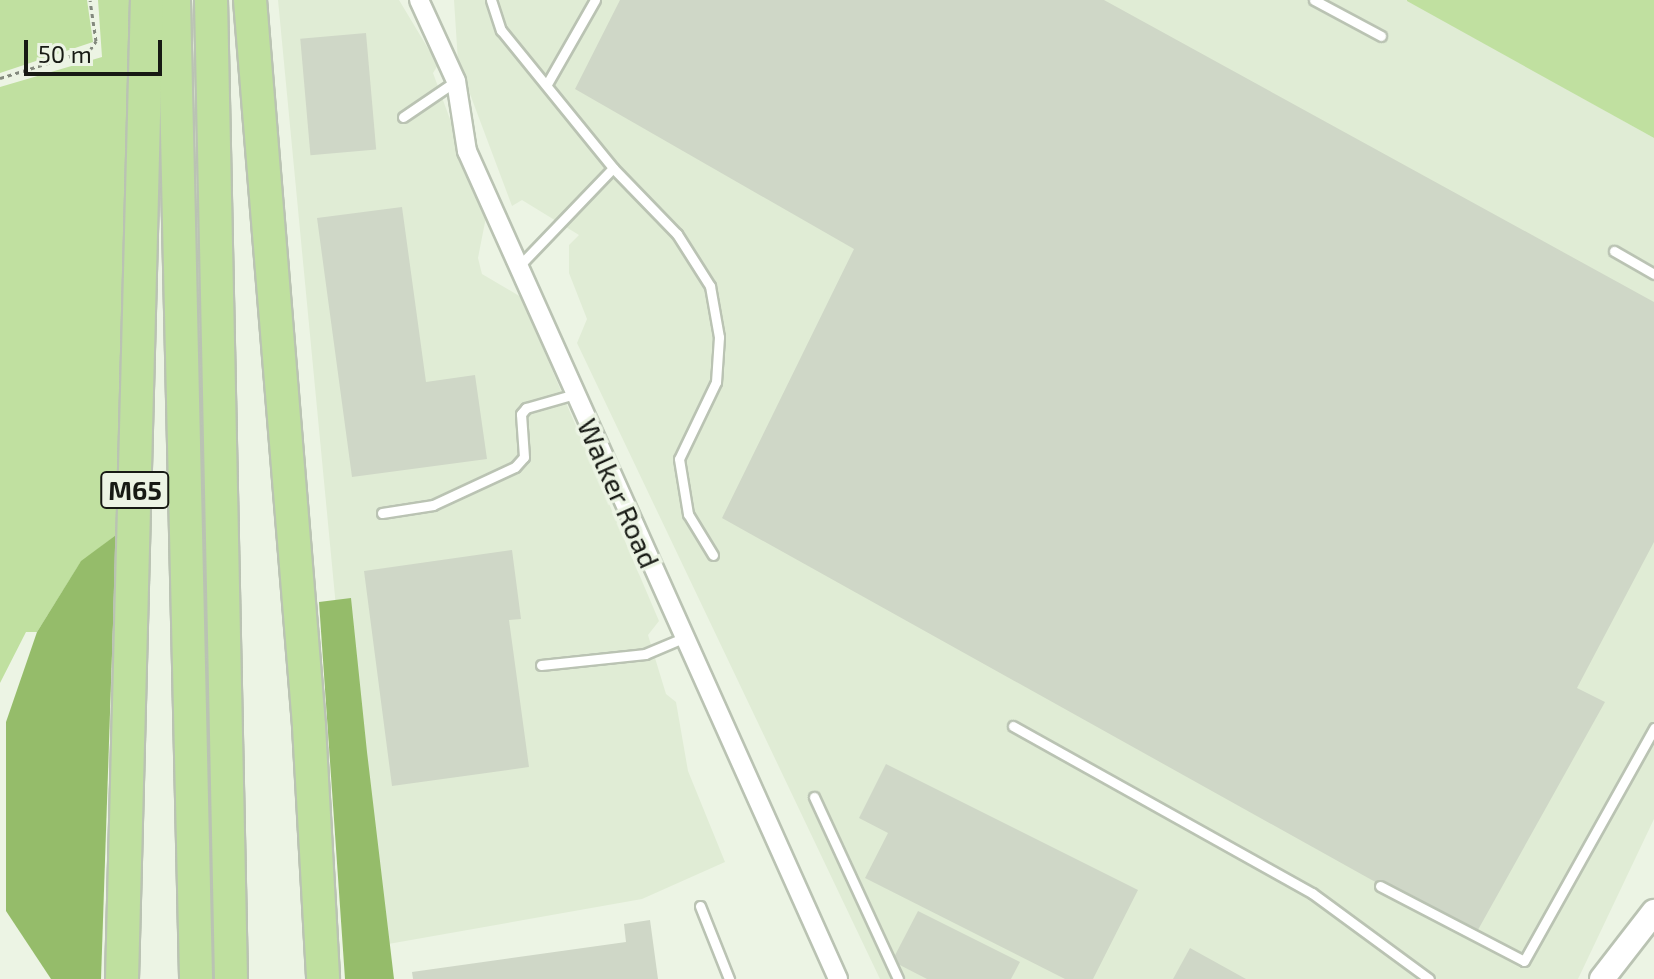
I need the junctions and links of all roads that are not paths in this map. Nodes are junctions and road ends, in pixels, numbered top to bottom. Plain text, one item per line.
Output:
1 (147, 0) edge
2 (174, 0) edge
3 (211, 0) edge
4 (250, 0) edge
5 (419, 0) edge
6 (491, 0) edge
7 (595, 0) edge
8 (1314, 0) edge
9 (1381, 36) dead end
10 (456, 81) junction
11 (547, 84) junction
12 (403, 117) dead end
13 (613, 168) junction
14 (1614, 251) dead end
15 (518, 266) junction
16 (1654, 274) edge
17 (575, 394) junction
18 (382, 513) dead end
19 (713, 555) dead end
20 (683, 638) junction
21 (541, 665) dead end
22 (1653, 724) edge
23 (1013, 726) dead end
24 (814, 797) dead end
25 (1380, 886) dead end
26 (700, 906) dead end
27 (1654, 912) edge
28 (122, 979) edge
29 (196, 979) edge
30 (231, 979) edge
31 (323, 979) edge
32 (729, 979) edge
33 (838, 979) edge
34 (898, 979) edge
35 (1429, 979) edge
36 (1602, 979) edge

1 - 28 highway, M65
2 - 29 highway, M65
3 - 30 highway
4 - 31 highway
5 - 10 street, Walker Road
6 - 11 lane
7 - 11 lane
8 - 9 lane
10 - 12 lane
10 - 15 street, Walker Road
11 - 13 lane
13 - 15 lane
13 - 19 lane
14 - 16 lane
15 - 17 street, Walker Road
17 - 18 lane
17 - 20 street, Walker Road
20 - 21 lane
20 - 33 street, Walker Road
22 - 25 lane
23 - 35 lane
24 - 34 lane
26 - 32 lane
27 - 36 main road

